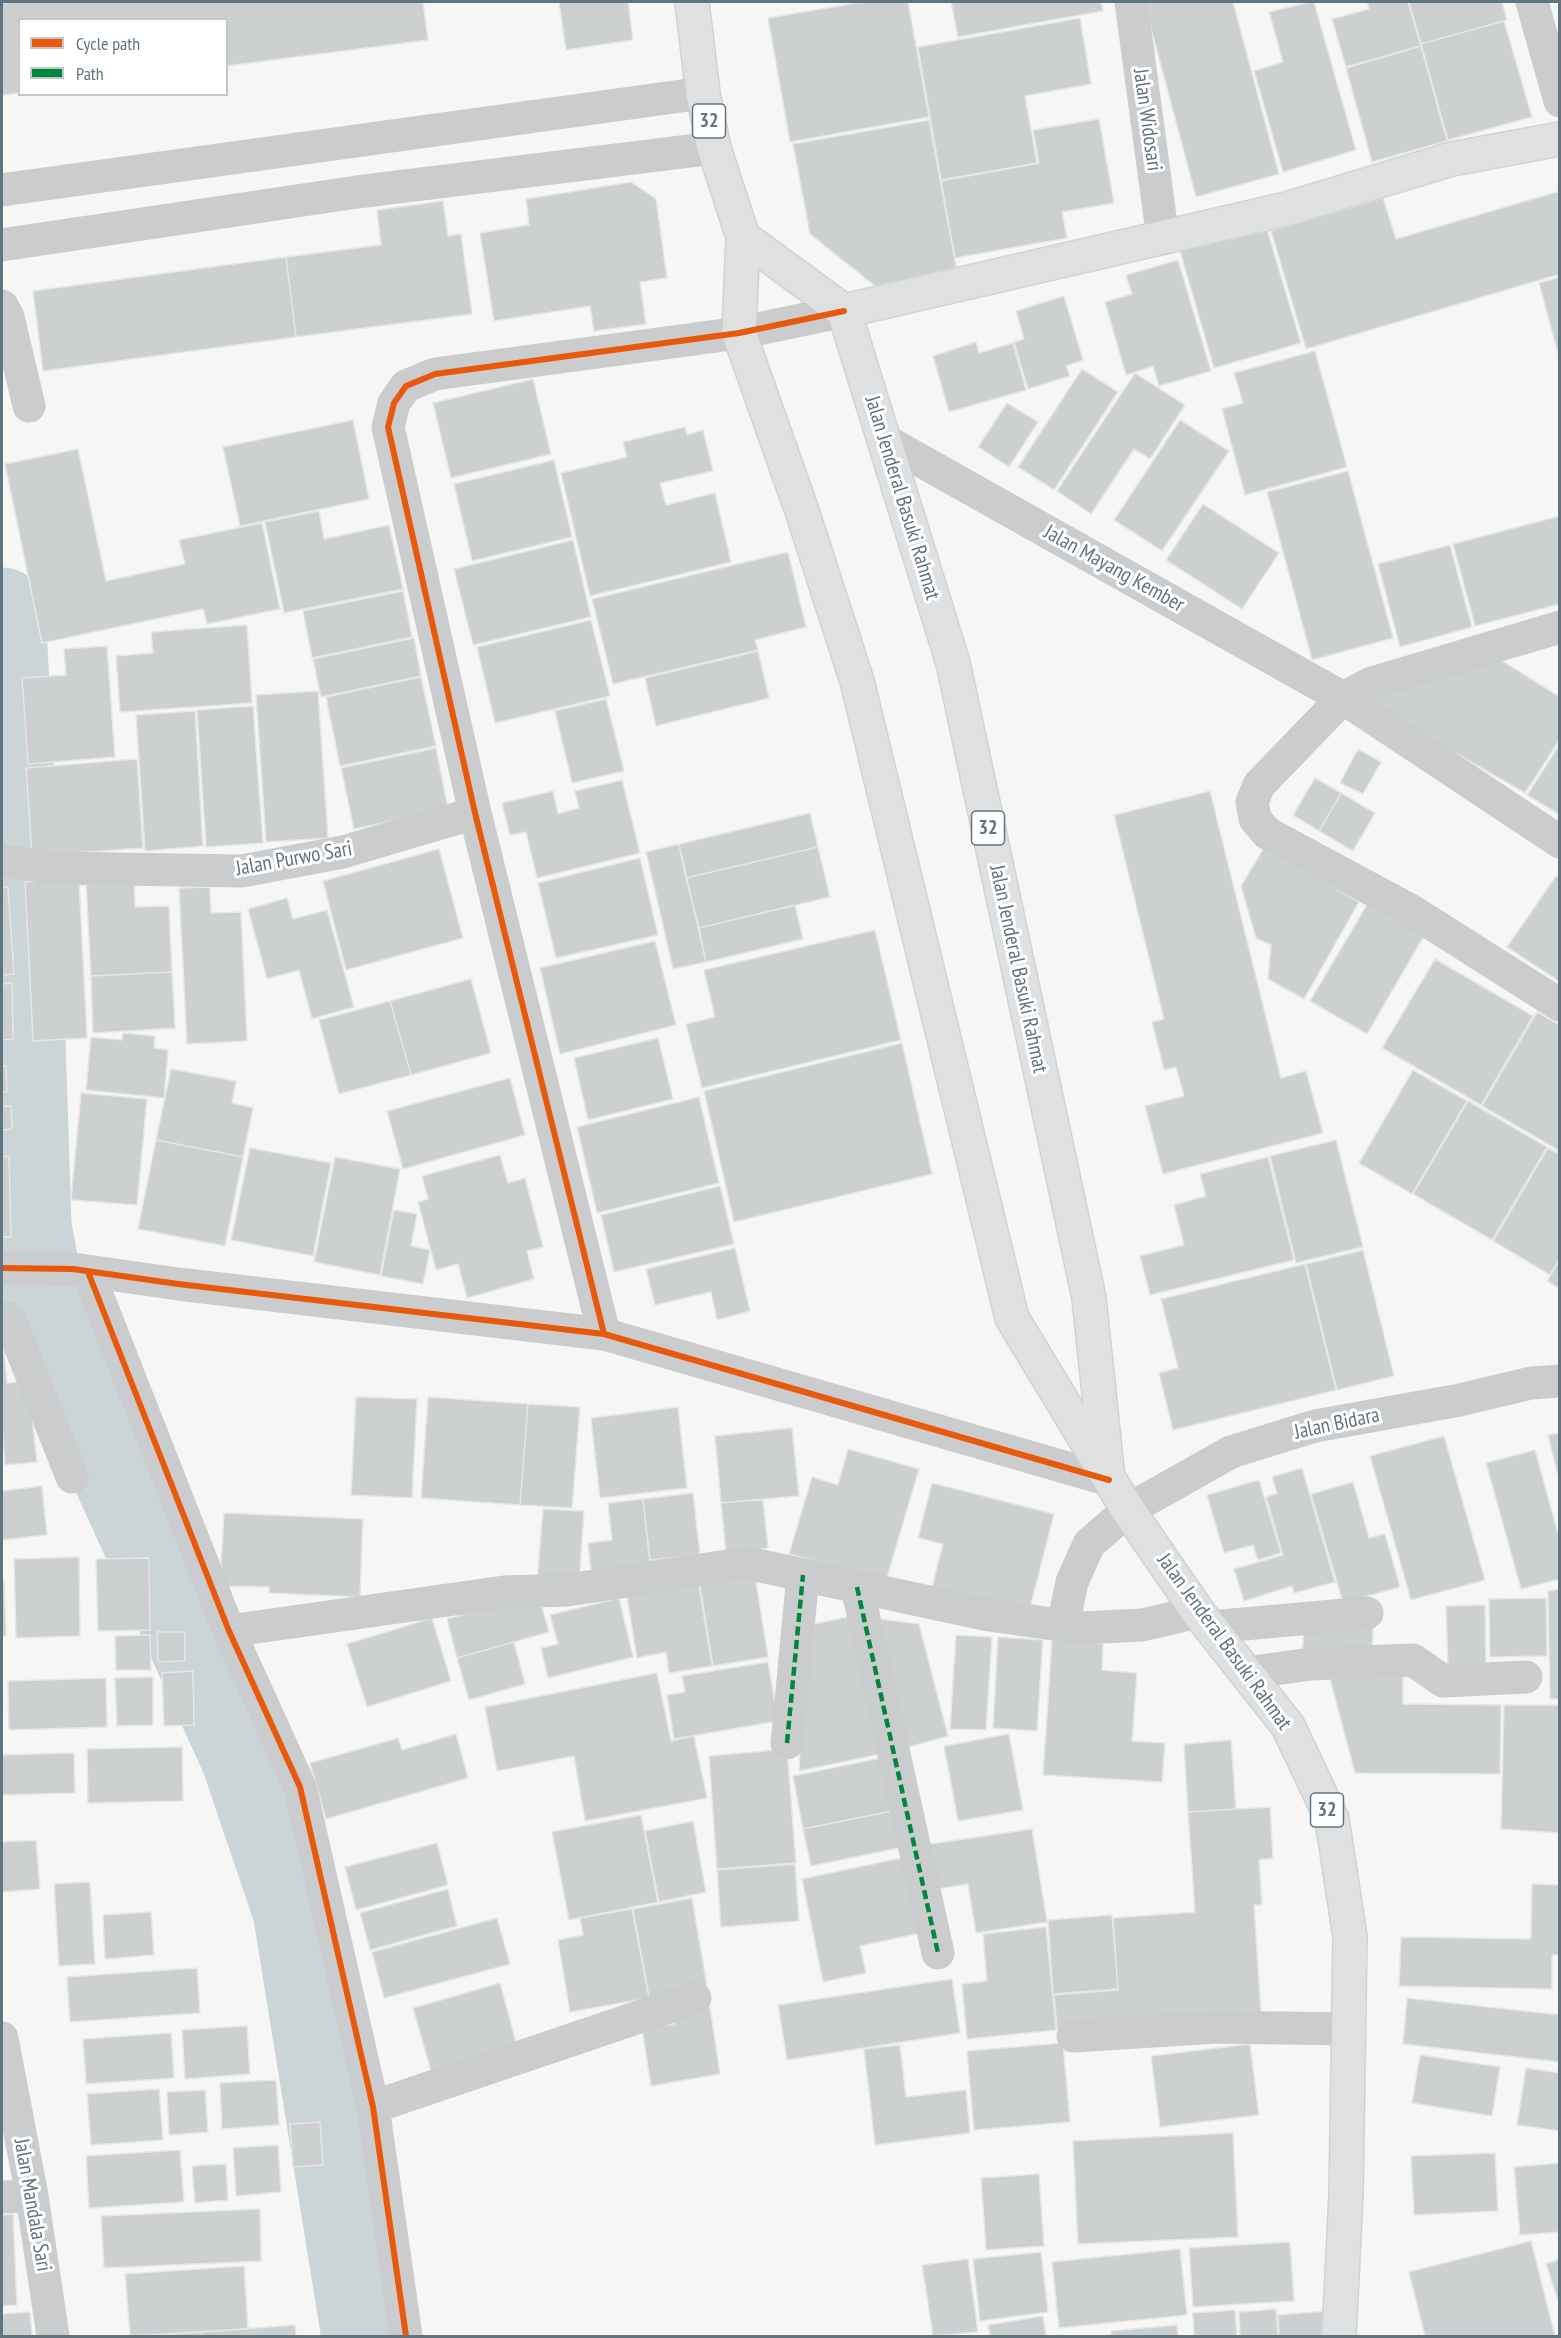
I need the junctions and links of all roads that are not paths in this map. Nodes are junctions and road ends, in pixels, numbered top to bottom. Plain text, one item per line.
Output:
1 (692, 2) edge
2 (1131, 2) edge
3 (1532, 2) edge
4 (703, 93) junction
5 (1560, 101) edge
6 (1560, 139) edge
7 (714, 148) junction
8 (2, 190) edge
9 (742, 237) junction
10 (1163, 239) junction
11 (2, 245) edge
12 (2, 306) edge
13 (844, 311) junction
14 (739, 333) junction
15 (29, 406) dead end
16 (884, 440) junction
17 (1560, 627) edge
18 (1343, 699) junction
19 (475, 813) junction
20 (1560, 842) edge
21 (2, 861) edge
22 (1560, 1005) edge
23 (7, 1267) edge
24 (81, 1270) junction
25 (2, 1319) edge
26 (604, 1334) junction
27 (1560, 1381) edge
28 (72, 1477) dead end
29 (1109, 1480) junction
30 (1128, 1510) junction
31 (802, 1575) junction
32 (857, 1587) junction
33 (1367, 1613) dead end
34 (1204, 1619) junction
35 (1063, 1626) junction
36 (229, 1631) junction
37 (1246, 1673) junction
38 (1526, 1677) dead end
39 (787, 1743) dead end
40 (938, 1953) dead end
41 (695, 1998) dead end
42 (1348, 2029) junction
43 (1073, 2036) dead end
44 (2, 2038) edge
45 (373, 2107) junction
46 (17, 2197) edge
47 (1345, 2204) junction
48 (53, 2337) edge
49 (406, 2337) edge
50 (1339, 2337) edge
51 (1360, 2337) edge

1 - 4 main road, Jalan Jenderal Basuki Rahmat / 32
2 - 10 street, Jalan Widosari
3 - 5 street
4 - 7 main road, Jalan Jenderal Basuki Rahmat / 32
4 - 8 street
6 - 10 main road
7 - 9 main road, Jalan Jenderal Basuki Rahmat / 32
7 - 11 street
9 - 13 main road
9 - 14 main road, Jalan Jenderal Basuki Rahmat / 32
10 - 13 main road
12 - 15 street
13 - 14 street
13 - 16 main road, Jalan Jenderal Basuki Rahmat / 32
14 - 19 street
14 - 29 main road, Jalan Jenderal Basuki Rahmat / 32
16 - 18 street, Jalan Mayang Kember
16 - 29 main road, Jalan Jenderal Basuki Rahmat / 32
17 - 18 street
18 - 20 street, Jalan Mayang Kember
18 - 22 street
19 - 21 street, Jalan Purwo Sari
19 - 26 street
23 - 24 street
24 - 26 street
24 - 36 street
25 - 28 street
26 - 29 street
27 - 30 street, Jalan Bidara
29 - 30 main road, Jalan Jenderal Basuki Rahmat / 32
30 - 34 main road, Jalan Jenderal Basuki Rahmat / 32
30 - 35 street, Jalan Bidara
31 - 32 street
31 - 36 street
31 - 39 street
32 - 35 street
32 - 40 street
33 - 34 street
34 - 35 street
34 - 37 main road, Jalan Jenderal Basuki Rahmat / 32
36 - 45 street
37 - 38 street
37 - 42 main road, Jalan Jenderal Basuki Rahmat / 32
41 - 45 street
42 - 43 street
42 - 47 main road, Jalan Jenderal Basuki Rahmat / 32
44 - 46 street, Jalan Mandala Sari
45 - 49 street
46 - 48 street, Jalan Mandala Sari
47 - 50 main road, Jalan Jenderal Basuki Rahmat
47 - 51 main road, Jalan Jenderal Basuki Rahmat / 32

